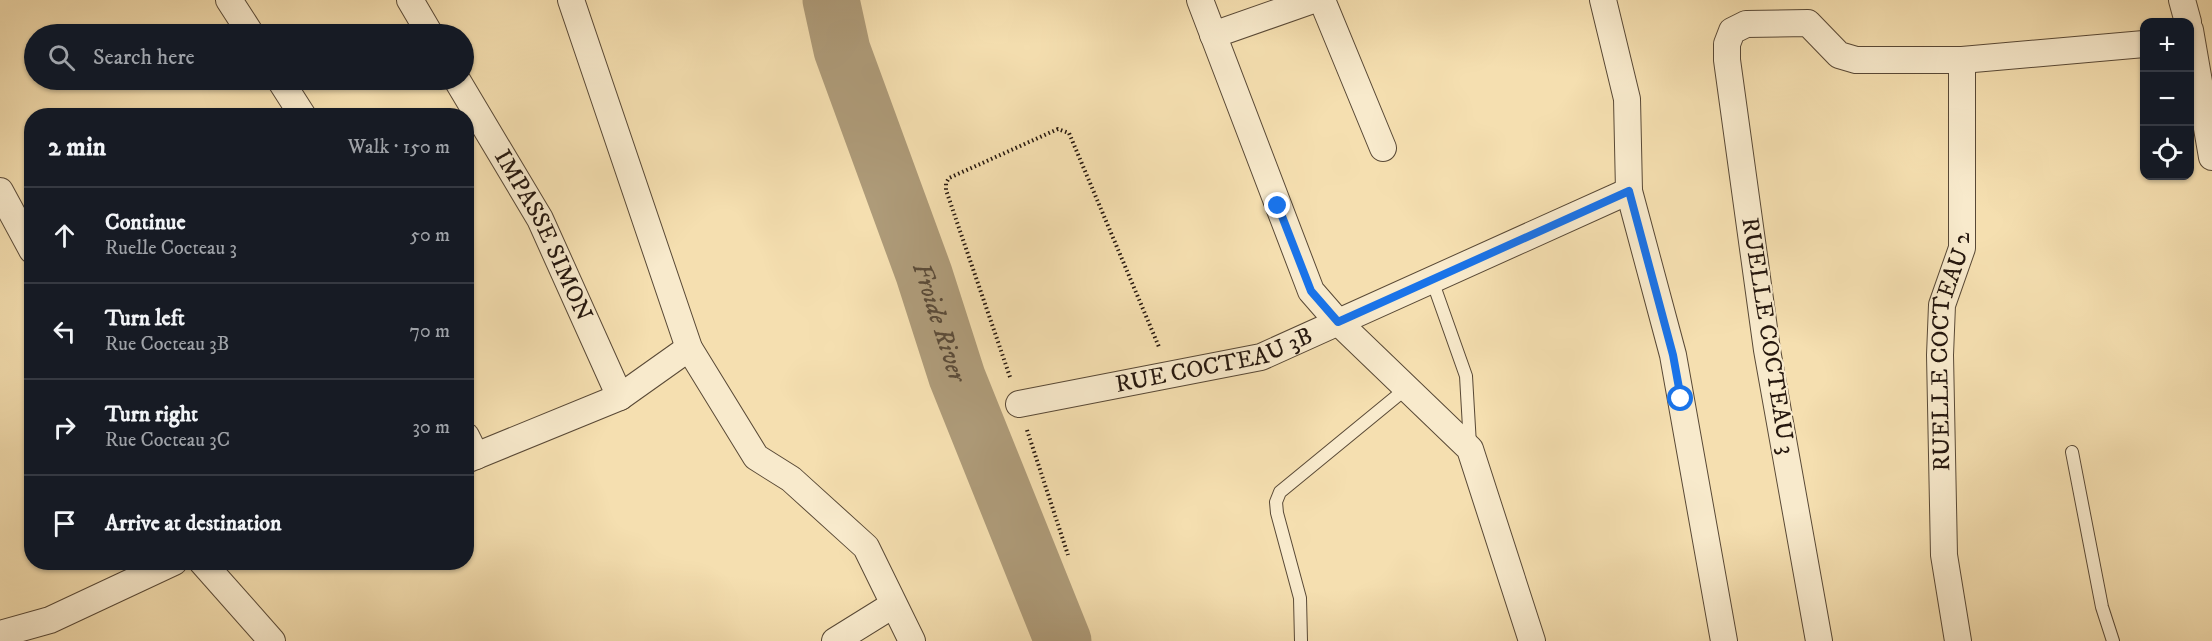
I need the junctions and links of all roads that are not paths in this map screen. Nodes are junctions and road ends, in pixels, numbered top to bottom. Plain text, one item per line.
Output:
1 (229, 0) edge
2 (410, 0) edge
3 (572, 0) edge
4 (1200, 0) edge
5 (1313, 0) edge
6 (1322, 0) edge
7 (1603, 0) edge
8 (2182, 0) edge
9 (1806, 11) edge
10 (2188, 18) edge
11 (245, 24) edge
12 (424, 24) edge
13 (2194, 34) edge
14 (1214, 35) junction
15 (2140, 44) edge
16 (1962, 60) junction
17 (286, 90) edge
18 (463, 90) edge
19 (298, 108) edge
20 (474, 108) edge
21 (474, 108) edge
22 (1383, 148) dead end
23 (2212, 157) edge
24 (0, 191) edge
25 (1629, 191) junction
26 (24, 235) edge
27 (1432, 280) junction
28 (1338, 322) junction
29 (689, 348) junction
30 (1408, 387) junction
31 (620, 398) junction
32 (1019, 404) road end
33 (1470, 449) junction
34 (474, 450) edge
35 (2072, 452) dead end
36 (160, 570) edge
37 (209, 570) edge
38 (893, 604) junction
39 (53, 630) edge
40 (0, 634) edge
41 (272, 641) edge
42 (835, 641) edge
43 (912, 641) edge
44 (1301, 641) edge
45 (1532, 641) edge
46 (1724, 641) edge
47 (1819, 641) edge
48 (1958, 641) edge
49 (2113, 641) edge

1 - 11 street
2 - 12 street
3 - 29 street
4 - 14 street
5 - 14 street
6 - 22 street
7 - 25 street
8 - 10 street
9 - 16 street
9 - 47 street, RUELLE COCTEAU 3
13 - 23 street
14 - 28 street
15 - 16 street
16 - 48 street, RUELLE COCTEAU 2
17 - 19 street
18 - 20 street, IMPASSE SIMON
21 - 31 street, IMPASSE SIMON
24 - 26 street
25 - 27 street, RUE COCTEAU 3B
25 - 46 street
27 - 28 street, RUE COCTEAU 3B
27 - 33 lane
28 - 30 street
28 - 32 street, RUE COCTEAU 3B
29 - 31 street
29 - 38 street
30 - 33 street
30 - 44 lane
31 - 34 street
33 - 45 street
35 - 49 lane
36 - 39 street
37 - 41 street
38 - 42 street
38 - 43 street
39 - 40 street

